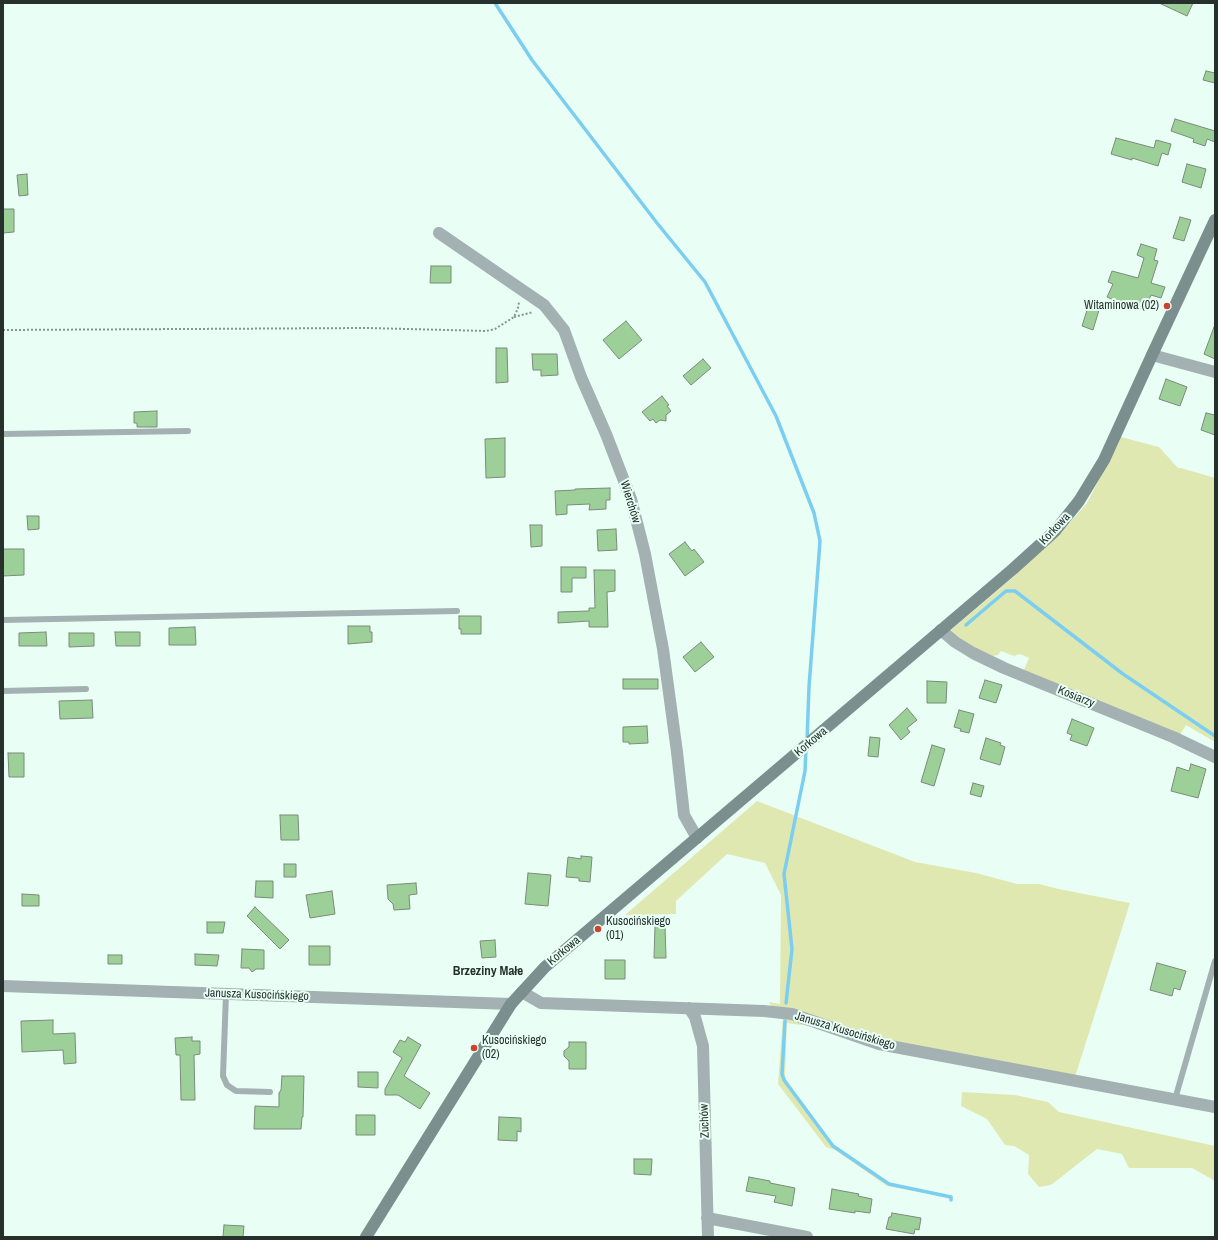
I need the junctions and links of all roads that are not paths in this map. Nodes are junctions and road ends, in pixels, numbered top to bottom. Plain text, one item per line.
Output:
1 (1215, 220) edge
2 (439, 233) dead end
3 (1152, 355) junction
4 (1215, 372) edge
5 (188, 432) dead end
6 (3, 434) edge
7 (457, 611) dead end
8 (3, 620) edge
9 (941, 630) junction
10 (86, 690) dead end
11 (3, 691) edge
12 (1215, 757) edge
13 (697, 838) junction
14 (1215, 961) edge
15 (3, 986) edge
16 (522, 992) junction
17 (226, 994) junction
18 (511, 1004) junction
19 (689, 1008) junction
20 (270, 1092) dead end
21 (1175, 1099) junction
22 (1215, 1107) edge
23 (707, 1218) junction
24 (366, 1237) edge
25 (708, 1237) edge
26 (807, 1237) edge

1 - 3 street, Korkowa
2 - 13 street, Wierchów
3 - 4 street
3 - 9 street, Korkowa
5 - 6 lane
7 - 8 lane
9 - 12 street, Kosiarzy
9 - 13 street, Korkowa
10 - 11 lane
13 - 16 street, Korkowa
14 - 21 lane
15 - 17 street, Janusza Kusocińskiego
16 - 18 street, Korkowa
16 - 19 street, Janusza Kusocińskiego
17 - 18 street, Janusza Kusocińskiego
17 - 20 lane
18 - 24 street, Korkowa
19 - 21 street, Janusza Kusocińskiego
19 - 23 street, Zuchów
21 - 22 street, Janusza Kusocińskiego
23 - 25 street, Zuchów
23 - 26 street

